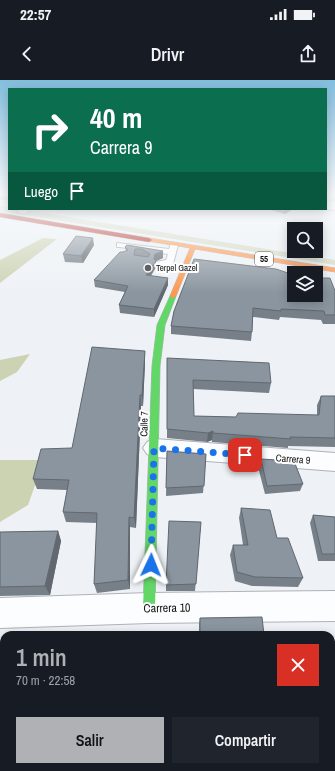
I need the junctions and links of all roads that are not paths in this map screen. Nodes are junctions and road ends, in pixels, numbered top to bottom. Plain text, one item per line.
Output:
1 (79, 228) edge
2 (126, 236) junction
3 (120, 244) junction
4 (193, 247) junction
5 (173, 248) junction
6 (115, 252) dead end
7 (159, 264) dead end
8 (335, 270) edge
9 (154, 448) junction
10 (335, 462) edge
11 (335, 606) edge
12 (149, 608) junction
13 (0, 613) edge

1 - 2 main road, 55
2 - 3 lane
2 - 5 main road, 55
3 - 5 lane
3 - 6 lane
4 - 5 main road, 55
4 - 8 main road, 55
4 - 9 main road, Calle 7
5 - 7 lane
9 - 10 street, Carrera 9
9 - 12 main road, Calle 7
11 - 12 street, Carrera 10
12 - 13 street, Carrera 10

